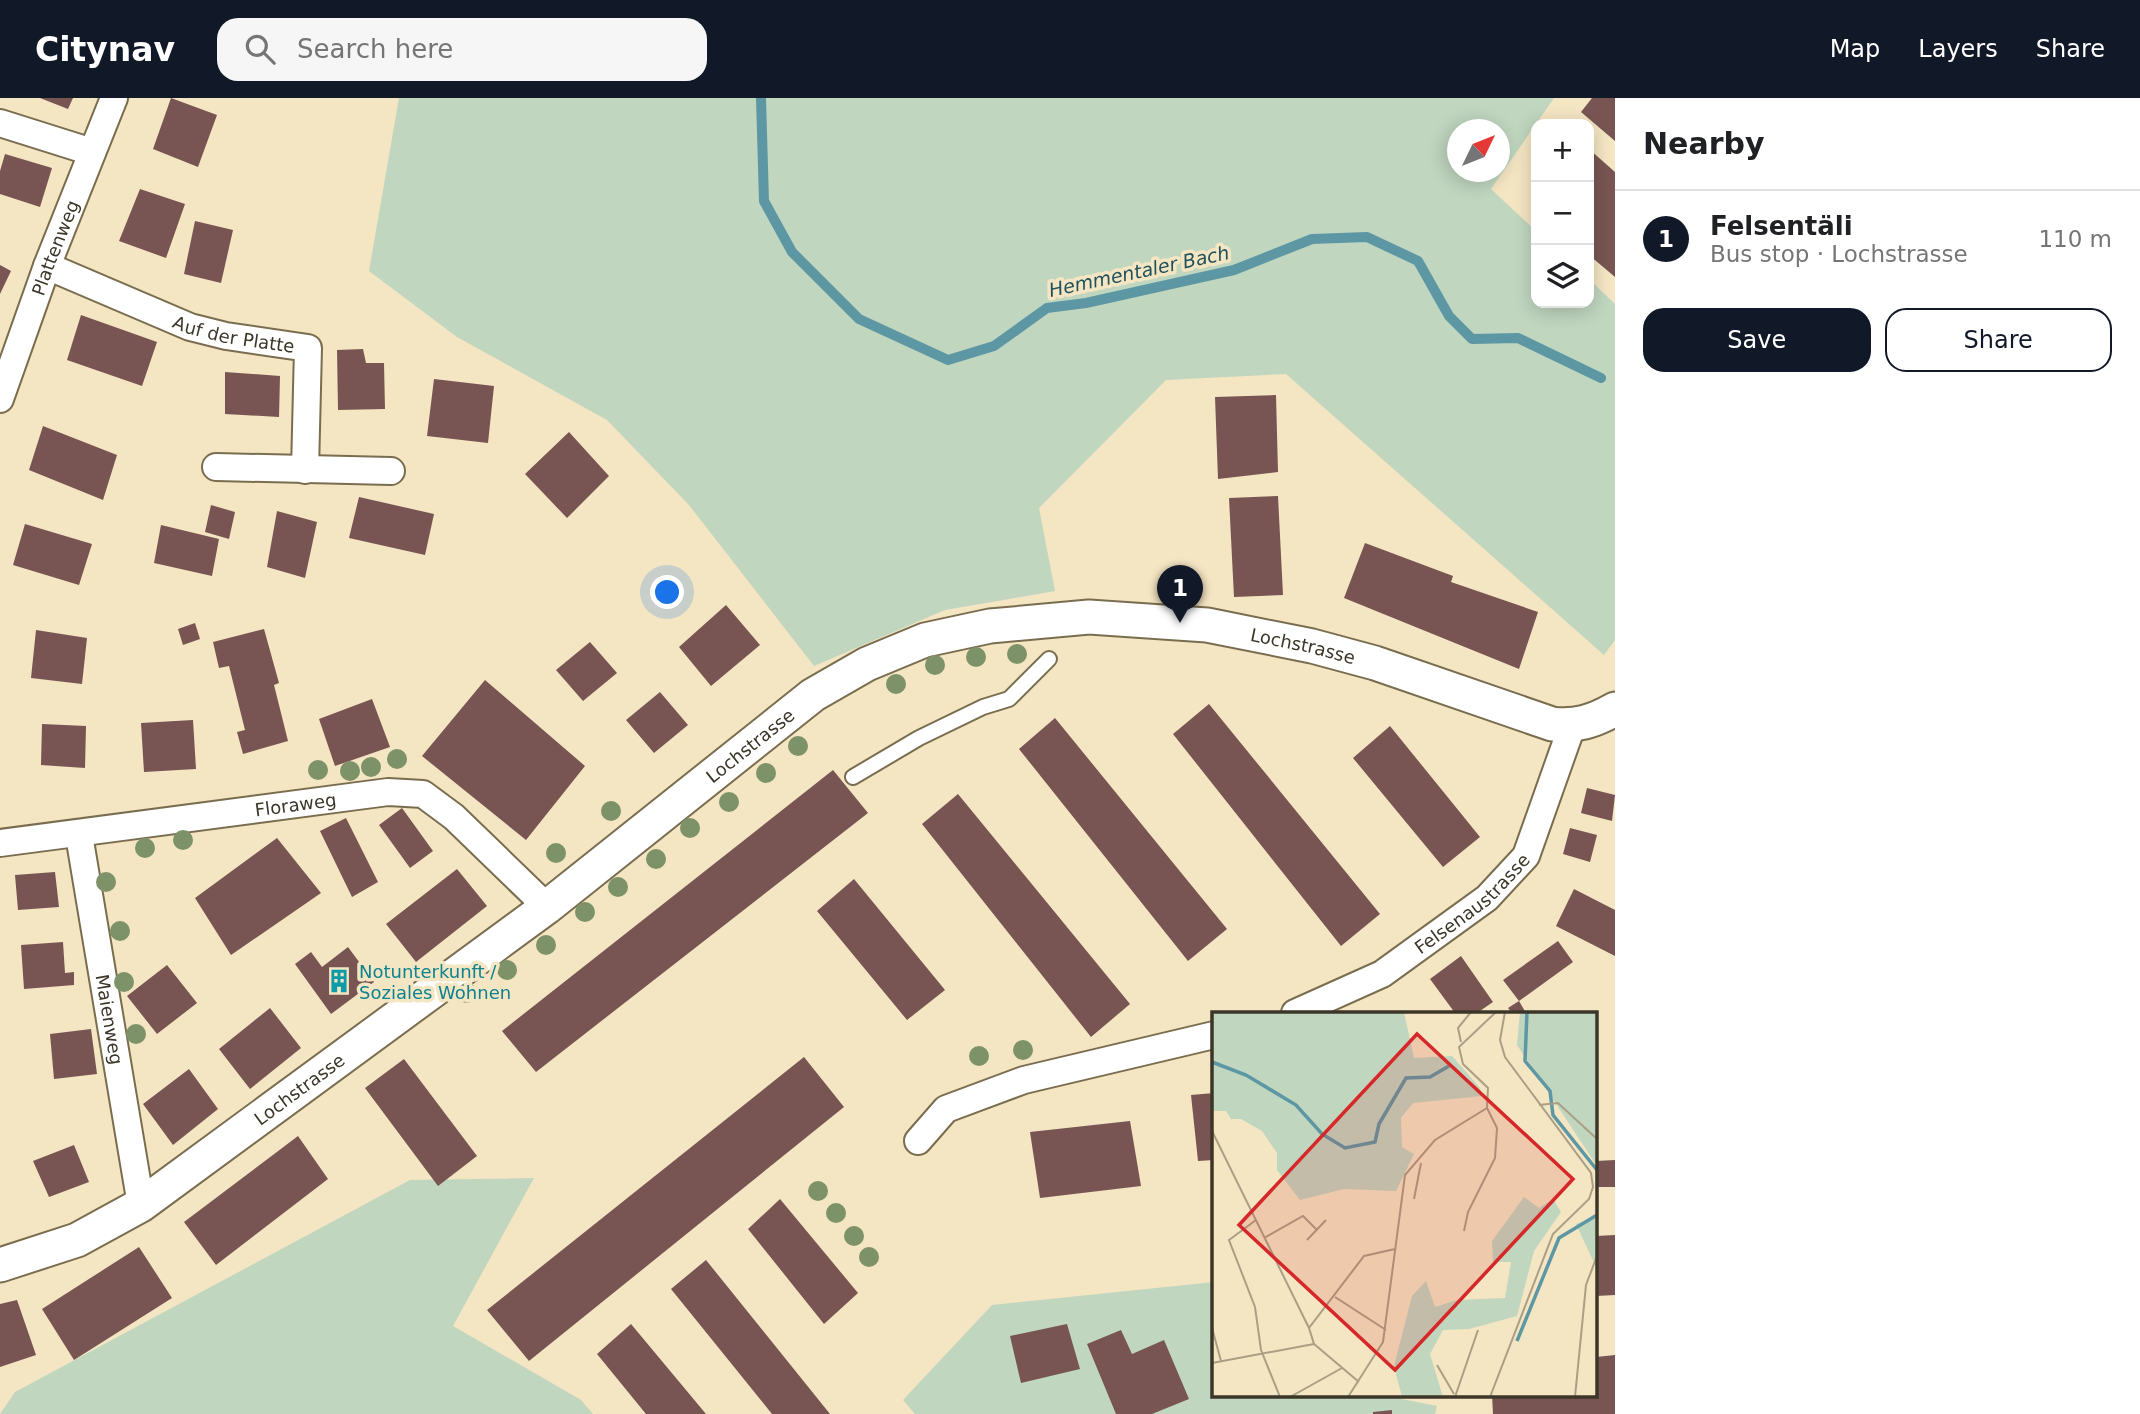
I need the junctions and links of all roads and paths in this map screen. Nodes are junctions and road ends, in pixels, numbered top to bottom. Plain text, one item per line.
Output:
1 (114, 98) edge
2 (0, 123) edge
3 (92, 152) junction
4 (47, 266) junction
5 (0, 399) edge
6 (216, 467) dead end
7 (305, 470) junction
8 (391, 471) dead end
9 (1049, 659) dead end
10 (1615, 709) edge
11 (1572, 726) junction
12 (853, 777) dead end
13 (79, 835) junction
14 (0, 843) edge
15 (547, 907) junction
16 (1297, 1012) edge
17 (1212, 1035) edge
18 (918, 1141) dead end
19 (141, 1205) junction
20 (0, 1265) edge

1 - 3 street, Plattenweg
2 - 3 street
3 - 4 street, Plattenweg
4 - 5 street, Plattenweg
4 - 7 street, Auf der Platte
6 - 7 street
7 - 8 street
9 - 12 lane
10 - 11 street, Lochstrasse
11 - 15 street, Lochstrasse
11 - 16 street, Felsenaustrasse
13 - 14 street, Floraweg
13 - 15 street, Floraweg
13 - 19 street, Maienweg
15 - 19 street, Lochstrasse
17 - 18 street
19 - 20 street, Lochstrasse

